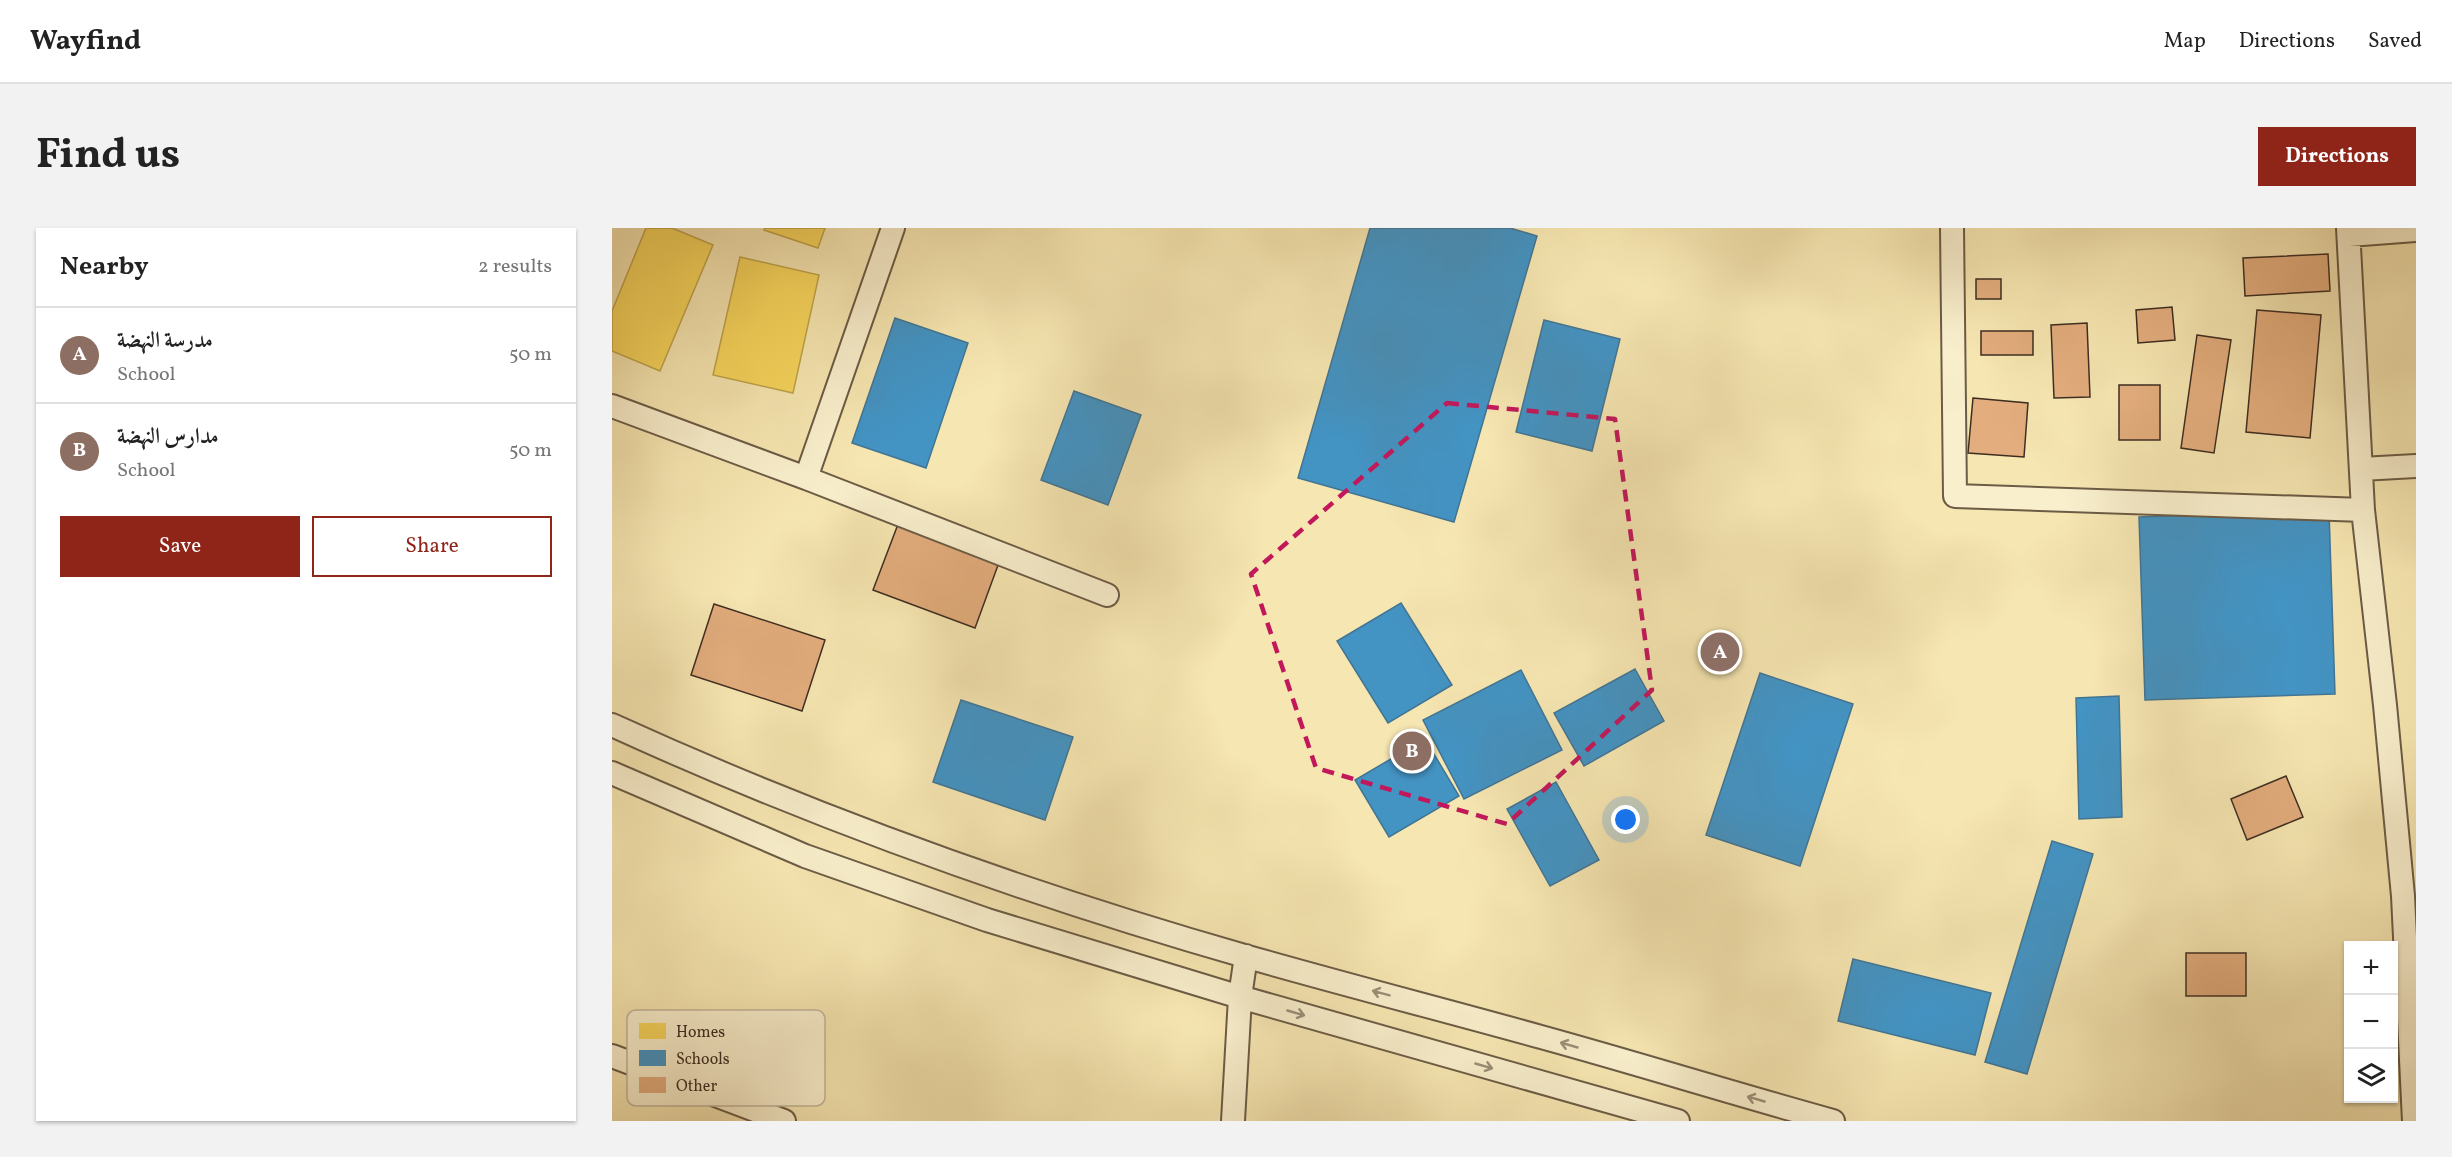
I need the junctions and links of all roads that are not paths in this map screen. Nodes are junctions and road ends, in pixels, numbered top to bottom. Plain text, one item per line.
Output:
1 (893, 228) edge
2 (1952, 228) edge
3 (2416, 230) edge
4 (2348, 231) edge
5 (612, 406) edge
6 (2416, 466) edge
7 (2361, 469) junction
8 (806, 478) junction
9 (2363, 510) junction
10 (1107, 595) dead end
11 (612, 726) edge
12 (612, 773) edge
13 (1246, 956) junction
14 (1240, 997) junction
15 (612, 1056) edge
16 (627, 1062) edge
17 (744, 1106) edge
18 (784, 1121) edge
19 (1233, 1121) edge
20 (1678, 1121) edge
21 (1833, 1121) edge
22 (2414, 1121) edge

1 - 8 street
2 - 9 street
3 - 4 street
4 - 7 street
5 - 8 street
6 - 7 street
7 - 9 street
8 - 10 street
9 - 22 street
11 - 13 street
12 - 14 street
13 - 14 street
21 -> 13 street
14 - 19 street
14 -> 20 street
15 - 16 street
17 - 18 street

